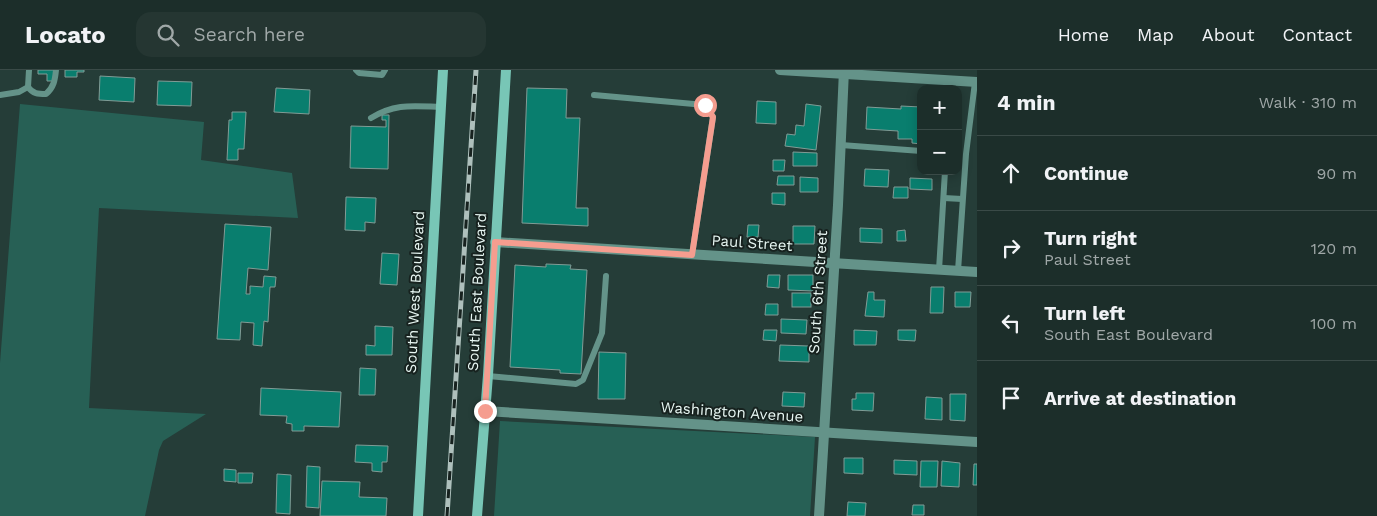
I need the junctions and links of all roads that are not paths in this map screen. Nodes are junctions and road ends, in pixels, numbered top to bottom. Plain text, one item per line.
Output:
1 (29, 70) edge
2 (56, 70) edge
3 (356, 70) edge
4 (385, 70) edge
5 (443, 70) edge
6 (506, 70) edge
7 (780, 70) edge
8 (844, 72) edge
9 (976, 82) edge
10 (949, 85) edge
11 (28, 87) junction
12 (0, 95) edge
13 (594, 95) dead end
14 (440, 107) junction
15 (371, 118) dead end
16 (841, 146) junction
17 (917, 151) edge
18 (962, 154) edge
19 (966, 154) junction
20 (945, 175) edge
21 (944, 198) junction
22 (962, 199) junction
23 (495, 242) junction
24 (692, 255) junction
25 (835, 264) junction
26 (939, 270) junction
27 (958, 271) junction
28 (977, 272) edge
29 (606, 276) dead end
30 (488, 376) junction
31 (485, 411) junction
32 (823, 433) junction
33 (977, 442) edge
34 (418, 516) edge
35 (477, 516) edge
36 (819, 516) edge

1 - 11 lane
2 - 11 lane
3 - 4 lane
5 - 14 main road, South West Boulevard
6 - 23 main road, South East Boulevard
7 - 8 street
8 - 10 street
8 - 16 street, South 6th Street
9 - 10 street
9 - 19 lane
11 - 12 lane
13 - 24 lane
14 - 15 lane
14 - 34 main road, South West Boulevard
16 - 17 lane
16 - 25 street, South 6th Street
18 - 19 lane
19 - 22 lane
20 - 21 lane
21 - 22 lane
21 - 26 lane
22 - 27 lane
23 - 24 street, Paul Street
23 - 30 main road, South East Boulevard
24 - 25 street, Paul Street
25 - 26 street, Paul Street
25 - 32 street, South 6th Street
26 - 27 street, Paul Street
27 - 28 street, Paul Street
29 - 30 lane
30 - 31 main road, South East Boulevard
31 - 32 street, Washington Avenue
31 - 35 main road, South East Boulevard
32 - 33 street, Washington Avenue
32 - 36 street, South 6th Street

